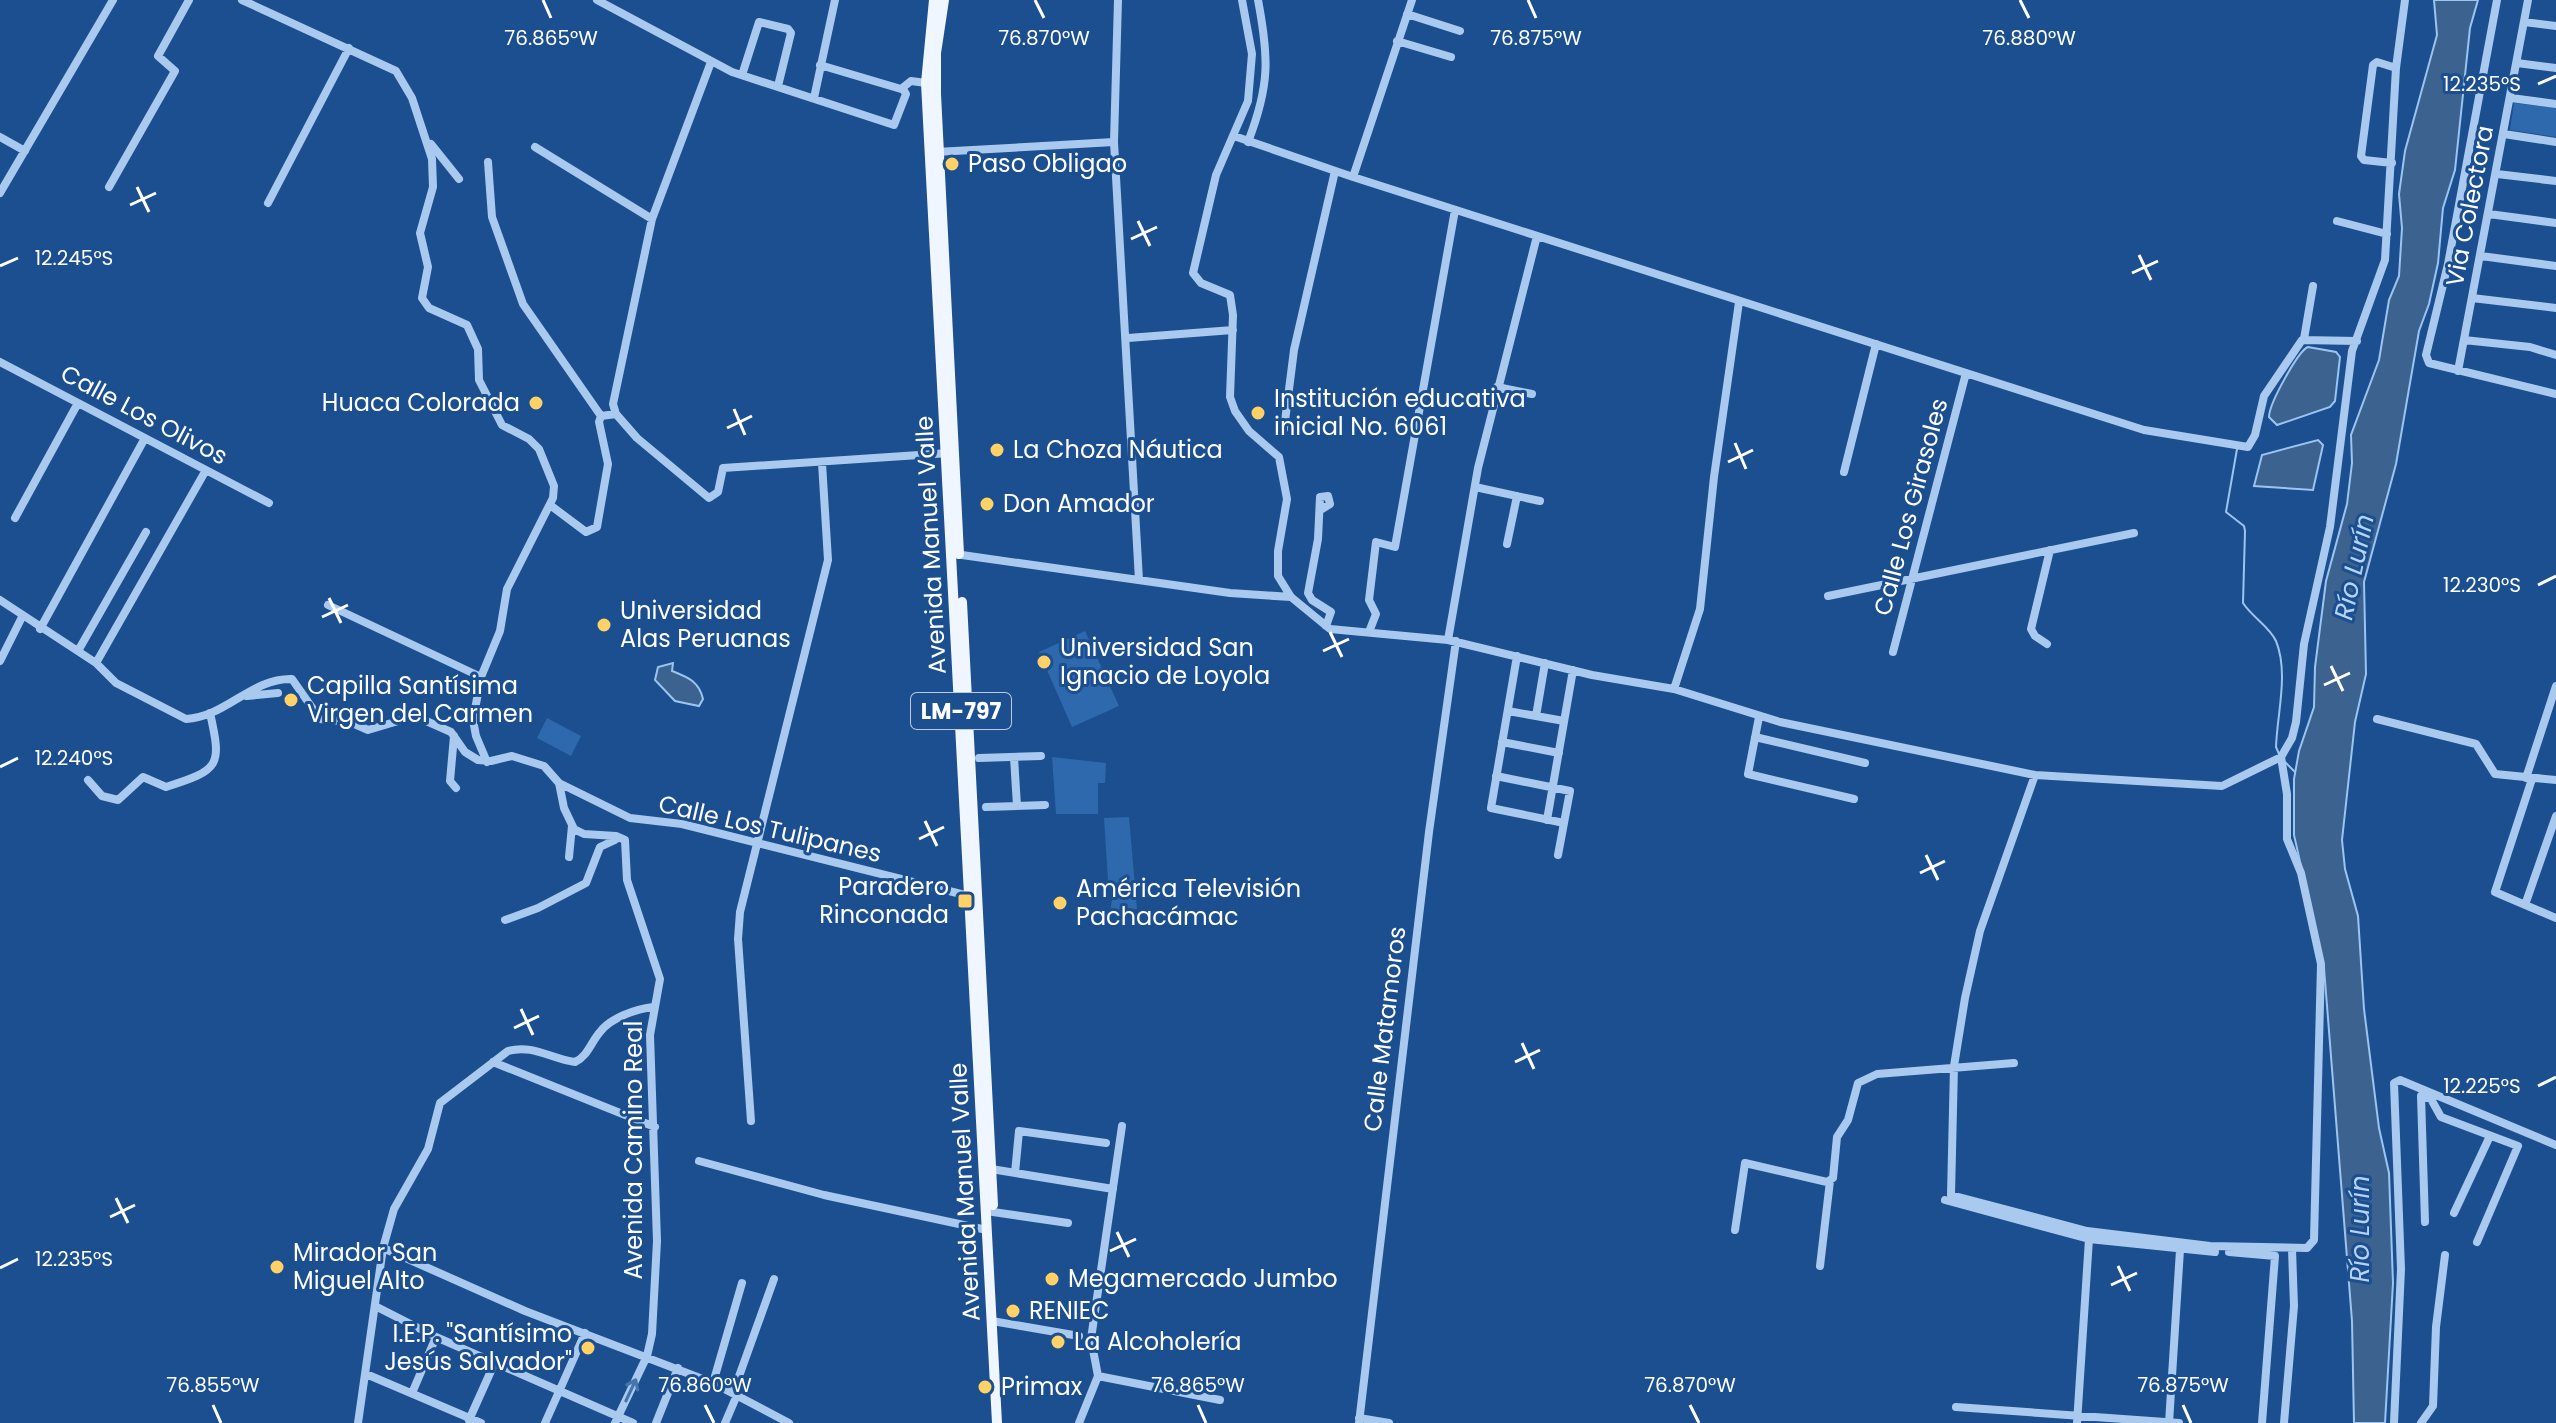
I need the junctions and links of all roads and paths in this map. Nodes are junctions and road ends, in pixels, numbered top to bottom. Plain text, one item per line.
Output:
1 (113, 0) edge
2 (189, 0) edge
3 (242, 0) edge
4 (597, 0) edge
5 (835, 0) edge
6 (934, 0) edge
7 (944, 0) edge
8 (1118, 0) edge
9 (1242, 0) edge
10 (1258, 0) edge
11 (1412, 0) edge
12 (2405, 0) edge
13 (2497, 0) edge
14 (2528, 0) edge
15 (1407, 14) junction
16 (2524, 22) junction
17 (2556, 26) edge
18 (1460, 31) dead end
19 (1397, 41) junction
20 (349, 48) junction
21 (1451, 57) dead end
22 (711, 62) junction
23 (2517, 63) junction
24 (820, 65) junction
25 (2396, 68) junction
26 (2556, 68) edge
27 (742, 75) junction
28 (926, 83) junction
29 (778, 86) junction
30 (903, 89) junction
31 (814, 98) junction
32 (2511, 98) junction
33 (2556, 104) edge
34 (425, 133) junction
35 (2504, 134) junction
36 (1234, 136) junction
37 (0, 137) edge
38 (1114, 142) junction
39 (1248, 142) junction
40 (2556, 142) edge
41 (535, 147) dead end
42 (25, 151) junction
43 (934, 152) junction
44 (488, 162) dead end
45 (2392, 163) junction
46 (1335, 171) junction
47 (2497, 174) junction
48 (1353, 177) junction
49 (459, 179) dead end
50 (2556, 181) edge
51 (109, 187) dead end
52 (0, 193) edge
53 (268, 203) dead end
54 (1455, 210) junction
55 (2489, 214) junction
56 (652, 219) junction
57 (2337, 221) dead end
58 (2556, 223) edge
59 (2387, 234) junction
60 (1537, 236) junction
61 (2481, 256) junction
62 (2556, 266) edge
63 (2313, 286) dead end
64 (2472, 298) junction
65 (1739, 302) junction
66 (2556, 308) edge
67 (1233, 330) junction
68 (1128, 338) junction
69 (2304, 339) junction
70 (2464, 340) junction
71 (2357, 341) junction
72 (1876, 344) junction
73 (2556, 355) edge
74 (0, 362) edge
75 (2458, 371) junction
76 (1966, 373) junction
77 (1497, 387) junction
78 (1532, 394) dead end
79 (2556, 394) edge
80 (78, 403) junction
81 (616, 414) junction
82 (601, 416) junction
83 (1284, 429) dead end
84 (145, 438) junction
85 (950, 453) junction
86 (822, 463) junction
87 (206, 470) junction
88 (1844, 472) dead end
89 (1475, 487) junction
90 (1517, 496) junction
91 (1540, 501) dead end
92 (269, 503) dead end
93 (550, 505) junction
94 (1322, 509) dead end
95 (15, 518) dead end
96 (146, 532) dead end
97 (2134, 533) dead end
98 (1507, 544) dead end
99 (2050, 550) junction
100 (955, 554) junction
101 (1139, 580) junction
102 (1912, 580) junction
103 (1828, 596) dead end
104 (1291, 597) junction
105 (0, 600) edge
106 (328, 605) dead end
107 (22, 617) junction
108 (1326, 626) junction
109 (40, 629) junction
110 (1369, 632) junction
111 (1452, 640) junction
112 (2047, 644) dead end
113 (78, 651) junction
114 (1893, 652) dead end
115 (1517, 656) junction
116 (0, 661) edge
117 (96, 663) junction
118 (1545, 663) junction
119 (1573, 670) junction
120 (481, 677) junction
121 (2556, 686) edge
122 (1674, 689) junction
123 (278, 693) dead end
124 (237, 699) junction
125 (1508, 711) junction
126 (210, 713) junction
127 (1536, 716) junction
128 (1759, 717) junction
129 (2377, 719) dead end
130 (1564, 721) junction
131 (454, 735) junction
132 (1755, 737) junction
133 (1502, 742) junction
134 (1559, 753) junction
135 (1041, 756) dead end
136 (1014, 757) junction
137 (2281, 757) junction
138 (979, 758) dead end
139 (487, 762) junction
140 (1865, 763) dead end
141 (2035, 775) junction
142 (1496, 776) junction
143 (2529, 778) junction
144 (88, 780) dead end
145 (2556, 780) edge
146 (559, 783) junction
147 (1553, 787) junction
148 (456, 788) dead end
149 (1854, 799) dead end
150 (1045, 805) dead end
151 (1017, 806) junction
152 (986, 807) dead end
153 (2556, 816) edge
154 (1547, 820) junction
155 (1564, 823) junction
156 (572, 826) junction
157 (756, 844) junction
158 (627, 845) junction
159 (1558, 855) dead end
160 (569, 857) dead end
161 (974, 897) junction
162 (2525, 905) junction
163 (2556, 918) edge
164 (505, 920) dead end
165 (653, 1007) junction
166 (493, 1062) junction
167 (2014, 1063) dead end
168 (1954, 1066) junction
169 (985, 1108) junction
170 (2441, 1117) junction
171 (2421, 1120) junction
172 (751, 1121) dead end
173 (1122, 1126) dead end
174 (655, 1127) junction
175 (2531, 1132) junction
176 (2490, 1136) junction
177 (1106, 1143) dead end
178 (2556, 1145) edge
179 (2518, 1146) junction
180 (699, 1161) dead end
181 (991, 1169) junction
182 (1015, 1173) junction
183 (1830, 1181) junction
184 (1113, 1189) junction
185 (1945, 1200) dead end
186 (993, 1212) junction
187 (2454, 1213) dead end
188 (2425, 1222) dead end
189 (1068, 1223) dead end
190 (987, 1230) junction
191 (1735, 1230) dead end
192 (2089, 1239) junction
193 (2477, 1242) dead end
194 (383, 1248) junction
195 (2292, 1249) junction
196 (2180, 1250) junction
197 (2445, 1255) dead end
198 (1820, 1266) dead end
199 (774, 1279) dead end
200 (742, 1283) dead end
201 (377, 1307) junction
202 (995, 1321) junction
203 (585, 1333) junction
204 (1079, 1336) dead end
205 (436, 1337) junction
206 (647, 1356) junction
207 (495, 1362) junction
208 (678, 1368) junction
209 (366, 1374) junction
210 (1098, 1376) junction
211 (713, 1383) junction
212 (559, 1390) junction
213 (412, 1393) junction
214 (735, 1394) junction
215 (1220, 1400) dead end
216 (1956, 1407) dead end
217 (768, 1412) junction
218 (2078, 1419) edge
219 (617, 1420) edge
220 (1359, 1420) edge
221 (469, 1421) edge
222 (660, 1422) edge
223 (358, 1423) edge
224 (481, 1423) edge
225 (545, 1423) edge
226 (633, 1423) edge
227 (725, 1423) edge
228 (764, 1423) edge
229 (789, 1423) edge
230 (1000, 1423) edge
231 (1079, 1423) edge
232 (1389, 1423) edge
233 (2169, 1423) edge
234 (2179, 1423) edge
235 (2262, 1423) edge
236 (2284, 1423) edge
237 (2394, 1423) edge
238 (2421, 1423) edge

1 - 42 street
2 - 51 street
3 - 20 street
4 - 22 street
5 - 24 street
6 - 28 main road, Avenida Manuel Valle / LM-797
7 - 43 main road, Avenida Manuel Valle / LM-797
8 - 38 street
9 - 36 street
10 - 39 street
11 - 15 street
12 - 25 street
13 - 75 street
14 - 16 street, Via Colectora
15 - 18 street
15 - 19 street
16 - 17 street
16 - 23 street, Via Colectora
19 - 21 street
19 - 48 street
20 - 34 street
20 - 53 street
22 - 27 street
22 - 56 street
23 - 26 street
23 - 32 street, Via Colectora
24 - 30 street
24 - 31 street
25 - 45 street
25 - 45 street
27 - 29 street
27 - 29 street
28 - 30 street
28 - 43 main road, Avenida Manuel Valle / LM-797
29 - 31 street
30 - 31 street
32 - 33 street
32 - 35 street, Via Colectora
34 - 49 street
34 - 93 street
35 - 40 street
35 - 47 street, Via Colectora
36 - 39 street
36 - 67 street
37 - 42 street
38 - 43 street
38 - 68 street
39 - 46 street
41 - 56 street
42 - 52 street
43 - 85 main road, Avenida Manuel Valle / LM-797
44 - 82 street
45 - 59 street
46 - 48 street
46 - 83 street
47 - 50 street
47 - 55 street, Via Colectora
48 - 54 street
54 - 60 street
54 - 110 street
55 - 58 street
55 - 61 street, Via Colectora
56 - 81 street
57 - 59 street
59 - 71 street
60 - 65 street
60 - 77 street, Calle Matamoros
61 - 62 street
61 - 64 street, Via Colectora
63 - 69 street
64 - 66 street
64 - 70 street, Via Colectora
65 - 72 street
65 - 122 street
67 - 68 street
67 - 104 street
68 - 101 street
69 - 71 street
69 - 76 street
70 - 73 street
70 - 75 street, Via Colectora
71 - 137 street
72 - 76 street
72 - 88 street
74 - 80 street, Calle Los Olivos
75 - 79 street
76 - 102 street, Calle Los Girasoles
77 - 78 street
77 - 89 street, Calle Matamoros
80 - 84 street, Calle Los Olivos
80 - 95 street
81 - 82 street
81 - 86 street
82 - 93 street
84 - 87 street, Calle Los Olivos
84 - 109 street
85 - 86 street
85 - 100 main road, Avenida Manuel Valle / LM-797
86 - 157 street
87 - 92 street, Calle Los Olivos
87 - 117 street
89 - 90 street
89 - 111 street, Calle Matamoros
90 - 91 street
90 - 98 street
93 - 120 street
94 - 108 street
96 - 113 street
97 - 99 street
99 - 102 street
99 - 112 street
100 - 101 street
100 - 161 main road, Avenida Manuel Valle / LM-797
101 - 104 street
102 - 103 street
102 - 114 street, Calle Los Girasoles
104 - 108 street
105 - 107 street
106 - 120 street
107 - 109 street
107 - 116 street
108 - 110 street
109 - 113 street
110 - 111 street
111 - 115 street
111 - 220 street, Calle Matamoros
113 - 117 street
115 - 118 street
115 - 125 street
117 - 126 street
118 - 119 street
118 - 127 street
119 - 122 street
119 - 130 street
120 - 139 street
121 - 143 street
122 - 128 street
123 - 124 street
124 - 126 street
124 - 131 street
125 - 127 street
125 - 133 street
126 - 144 street
127 - 130 street
128 - 132 street
128 - 141 street
129 - 143 street
130 - 134 street
131 - 139 street
131 - 148 street
132 - 140 street
132 - 149 street
133 - 134 street
133 - 142 street
134 - 147 street
135 - 136 street
136 - 138 street
136 - 151 street
137 - 141 street
137 - 195 street
139 - 146 street
141 - 168 street
142 - 147 street
142 - 154 street
143 - 145 street
143 - 162 street
146 - 156 street
146 - 157 street, Calle Los Tulipanes
147 - 154 street
147 - 155 street
150 - 151 street
151 - 152 street
153 - 162 street
154 - 155 street
155 - 159 street
156 - 158 street
156 - 160 street
157 - 161 street, Calle Los Tulipanes
157 - 172 street
158 - 164 street
158 - 165 street, Avenida Camino Real
161 - 169 main road, Avenida Manuel Valle / LM-797
162 - 163 street
165 - 166 street
165 - 174 street, Avenida Camino Real
166 - 174 street
166 - 194 street
167 - 168 street
168 - 183 street
168 - 195 street
169 - 181 main road, Avenida Manuel Valle / LM-797
169 - 190 main road, Avenida Manuel Valle / LM-797
170 - 171 street
170 - 171 street
170 - 176 street
171 - 188 street
173 - 184 street
174 - 206 street, Avenida Camino Real
175 - 178 street
175 - 179 street
175 - 237 street
176 - 179 street
176 - 187 street
177 - 182 street
179 - 193 street
180 - 190 street
181 - 182 street
181 - 186 main road, Avenida Manuel Valle / LM-797
182 - 184 street
183 - 191 street
183 - 198 street
184 - 210 street
185 - 192 street
186 - 189 street
186 - 202 main road, Avenida Manuel Valle / LM-797
190 - 202 main road, Avenida Manuel Valle / LM-797
192 - 196 street
192 - 218 street
194 - 201 street
194 - 203 street
195 - 236 street
196 - 233 street
196 - 235 street
197 - 238 street
199 - 214 street
200 - 211 street
201 - 205 street
201 - 209 street
202 - 204 street
202 - 230 main road, Avenida Manuel Valle / LM-797
203 - 206 street
203 - 212 street
205 - 207 street
205 - 213 street
206 - 208 street
219 -> 206 street, Avenida Camino Real
207 - 212 street
207 - 221 street
208 - 211 street
208 - 222 street
209 - 213 street
209 - 223 street
210 - 215 street
210 - 231 street
211 - 214 street
212 - 219 street
212 - 225 street
213 - 221 street
214 - 217 street
214 - 227 street
216 - 218 street
217 - 228 street
217 - 229 street
218 - 233 street
219 - 226 street
220 - 232 street
221 - 224 street
233 - 234 street

